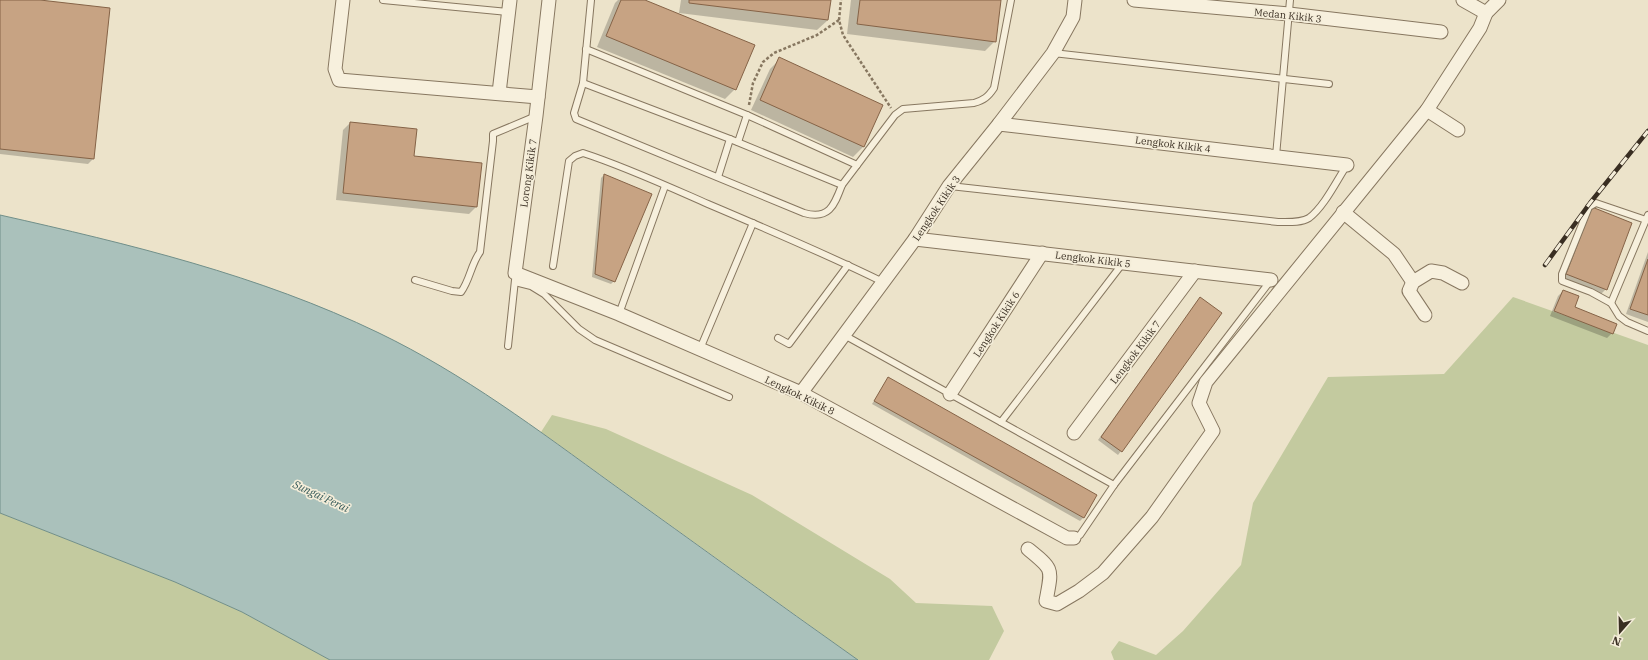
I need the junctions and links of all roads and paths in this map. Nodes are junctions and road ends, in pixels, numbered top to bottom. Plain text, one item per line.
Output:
1 (343, 0) edge
2 (383, 0) edge
3 (549, 0) edge
4 (591, 0) edge
5 (841, 0) edge
6 (1011, 0) edge
7 (1075, 0) edge
8 (1134, 0) edge
9 (1290, 0) edge
10 (1463, 0) edge
11 (1499, 0) edge
12 (509, 6) edge
13 (1486, 13) junction
14 (1289, 14) junction
15 (839, 20) junction
16 (1441, 32) dead end
17 (586, 49) junction
18 (1053, 53) junction
19 (1283, 78) junction
20 (583, 83) junction
21 (1329, 84) dead end
22 (499, 93) junction
23 (538, 97) junction
24 (1427, 110) junction
25 (747, 115) junction
26 (895, 115) junction
27 (536, 116) junction
28 (999, 124) junction
29 (1458, 130) dead end
30 (730, 139) junction
31 (738, 142) junction
32 (1276, 156) junction
33 (857, 165) junction
34 (1347, 165) joint
35 (718, 177) junction
36 (842, 185) junction
37 (665, 186) junction
38 (949, 186) junction
39 (1343, 212) junction
40 (1647, 217) edge
41 (753, 223) junction
42 (915, 239) junction
43 (1042, 253) junction
44 (1123, 263) junction
45 (848, 265) junction
46 (553, 266) dead end
47 (1196, 271) junction
48 (515, 278) junction
49 (415, 280) dead end
50 (1271, 280) joint
51 (883, 282) junction
52 (1413, 282) junction
53 (1462, 283) dead end
54 (1611, 303) junction
55 (619, 314) junction
56 (1424, 315) dead end
57 (1648, 330) edge
58 (844, 335) junction
59 (778, 338) dead end
60 (508, 346) dead end
61 (700, 349) junction
62 (801, 393) junction
63 (950, 394) junction
64 (729, 397) dead end
65 (1001, 422) junction
66 (1074, 433) dead end
67 (1114, 485) junction
68 (1074, 538) joint
69 (1028, 549) dead end

1 - 22 street
2 - 12 lane
3 - 23 street, Lorong Kikik 7
4 - 17 lane
5 - 15 path
6 - 26 lane
7 - 18 street, Lengkok Kikik 3
8 - 14 street, Medan Kikik 3
9 - 14 lane
10 - 13 street
11 - 13 street
12 - 22 street
13 - 24 street
14 - 16 street, Medan Kikik 3
14 - 19 lane
15 - 25 path
15 - 26 path
17 - 20 lane
17 - 25 lane
18 - 19 lane
18 - 28 street, Lengkok Kikik 3
19 - 21 lane
19 - 32 lane
20 - 30 lane
20 - 35 lane
22 - 23 street
23 - 27 street, Lorong Kikik 7
24 - 29 street
24 - 39 street
25 - 31 lane
25 - 33 lane
26 - 33 lane
27 - 48 street, Lorong Kikik 7
27 - 49 lane
28 - 32 street, Lengkok Kikik 4
28 - 38 street, Lengkok Kikik 3
30 - 31 lane
30 - 35 lane
31 - 36 lane
32 - 34 street, Lengkok Kikik 4
33 - 36 lane
34 - 38 lane
35 - 36 lane
37 - 41 lane
37 - 46 lane
37 - 55 lane
38 - 42 street, Lengkok Kikik 3
39 - 52 street
39 - 69 street
40 - 54 lane
40 - 54 lane
41 - 45 lane
41 - 61 lane
42 - 43 street, Lengkok Kikik 5
42 - 51 street, Lengkok Kikik 3
43 - 44 street, Lengkok Kikik 5
43 - 63 street, Lengkok Kikik 6
44 - 47 street, Lengkok Kikik 5
44 - 65 lane
45 - 51 lane
45 - 59 lane
47 - 50 street, Lengkok Kikik 5
47 - 66 street, Lengkok Kikik 7
48 - 55 street, Lengkok Kikik 8
48 - 60 lane, Lorong Kikik 7
48 - 64 lane
50 - 67 lane
51 - 58 street, Lengkok Kikik 3
52 - 53 street
52 - 56 street
54 - 57 lane
55 - 61 street, Lengkok Kikik 8
58 - 62 street, Lengkok Kikik 3
58 - 63 lane
61 - 62 street, Lengkok Kikik 8
62 - 68 street, Lengkok Kikik 8
63 - 65 lane
65 - 67 lane
67 - 68 lane

